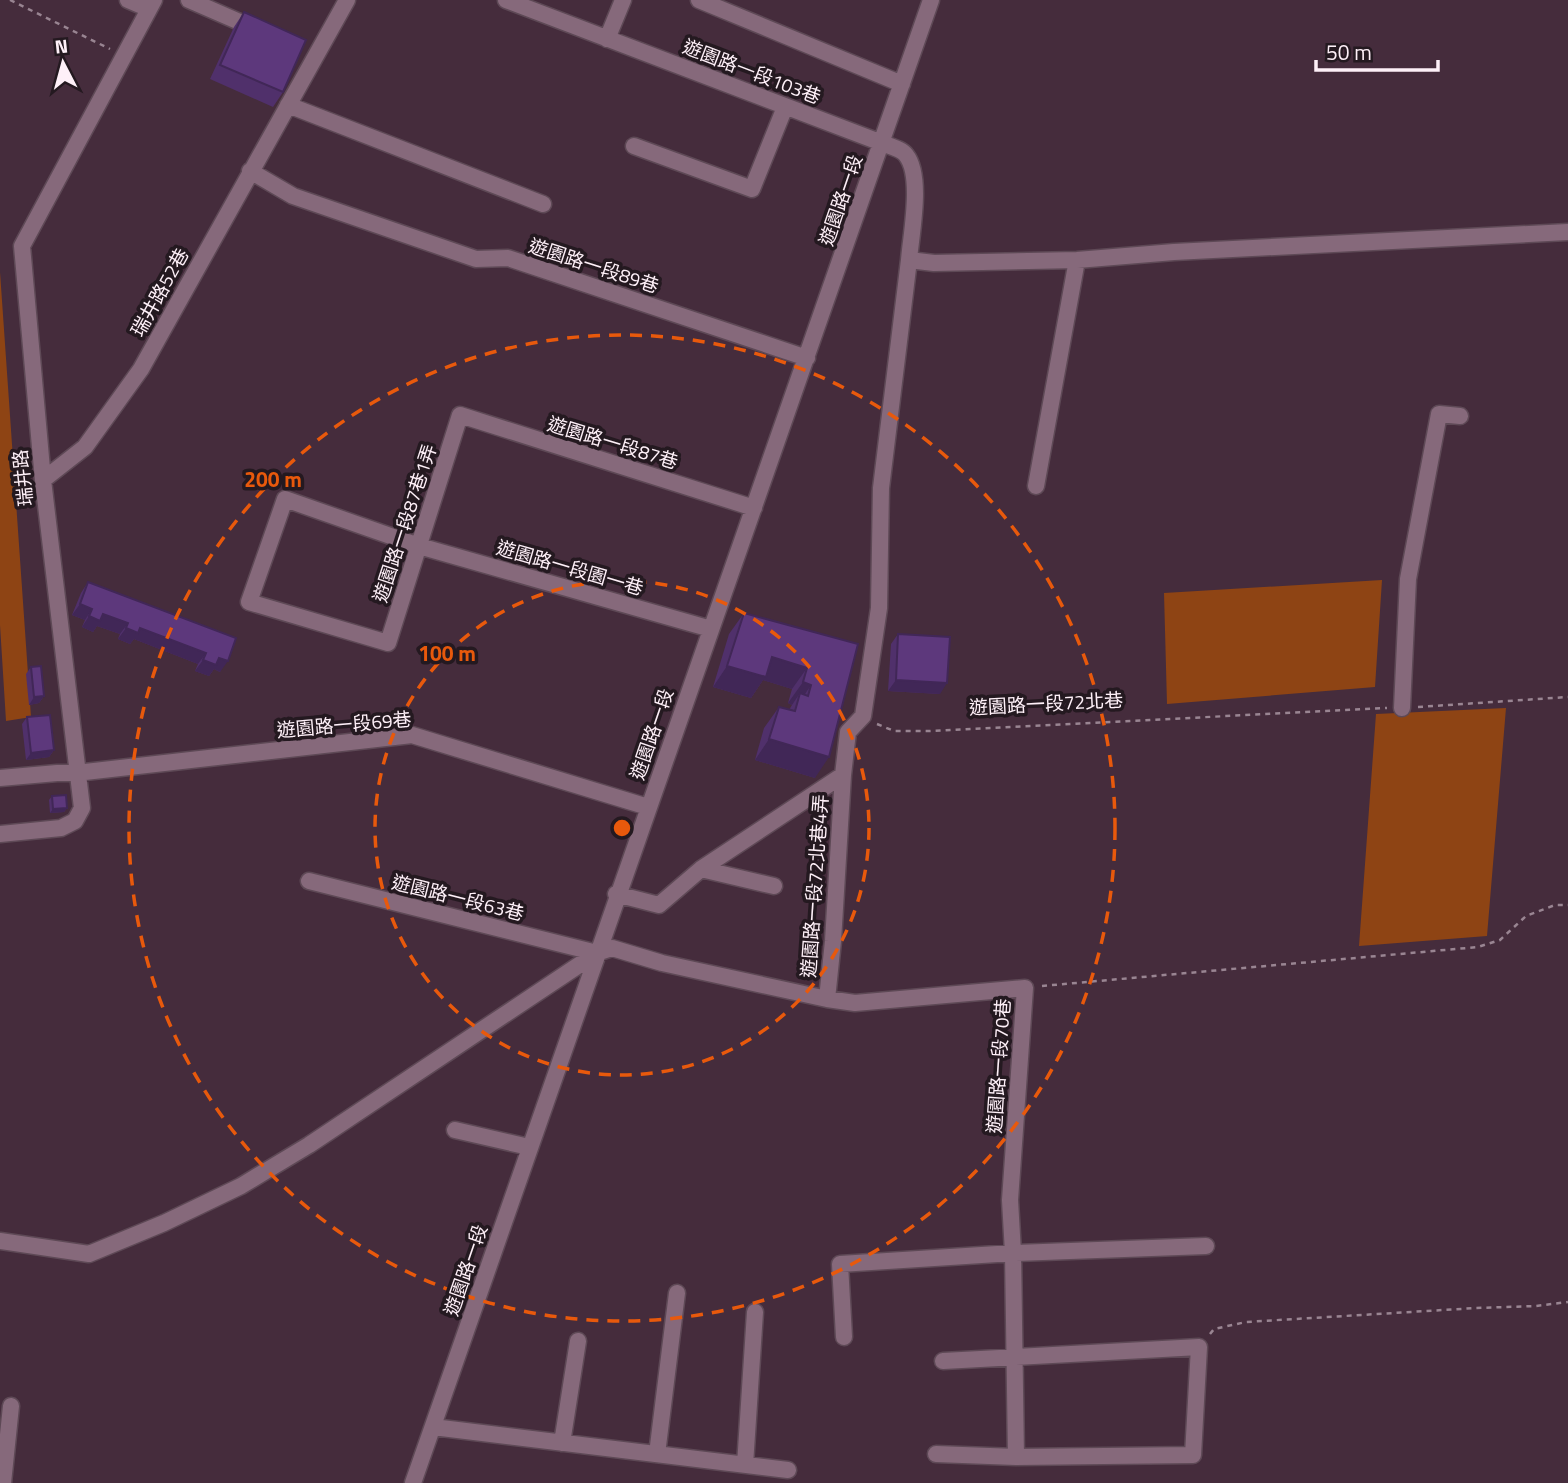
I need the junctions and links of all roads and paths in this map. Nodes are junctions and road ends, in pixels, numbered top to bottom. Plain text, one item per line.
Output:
1 (10, 0) edge
2 (128, 0) edge
3 (189, 0) edge
4 (347, 0) edge
5 (506, 0) edge
6 (624, 0) edge
7 (699, 0) edge
8 (931, 0) edge
9 (151, 4) edge
10 (279, 39) edge
11 (607, 40) junction
12 (125, 56) junction
13 (902, 84) junction
14 (288, 106) junction
15 (785, 107) junction
16 (882, 143) junction
17 (634, 146) dead end
18 (250, 171) junction
19 (543, 204) dead end
20 (1568, 232) edge
21 (909, 260) junction
22 (1077, 260) junction
23 (807, 358) junction
24 (460, 415) joint
25 (1460, 416) dead end
26 (43, 480) junction
27 (1036, 486) dead end
28 (754, 508) junction
29 (419, 546) junction
30 (710, 629) junction
31 (388, 643) joint
32 (1568, 697) edge
33 (1402, 708) junction
34 (863, 716) junction
35 (76, 774) junction
36 (843, 775) junction
37 (0, 778) edge
38 (648, 807) junction
39 (0, 834) edge
40 (701, 869) junction
41 (309, 881) dead end
42 (774, 886) dead end
43 (616, 894) junction
44 (1568, 905) edge
45 (597, 953) junction
46 (1025, 988) junction
47 (827, 999) junction
48 (455, 1130) dead end
49 (528, 1147) junction
50 (0, 1241) edge
51 (1206, 1246) dead end
52 (1013, 1253) junction
53 (677, 1293) dead end
54 (1568, 1302) edge
55 (755, 1312) dead end
56 (844, 1337) dead end
57 (578, 1342) dead end
58 (1199, 1347) junction
59 (1014, 1357) junction
60 (943, 1361) dead end
61 (11, 1406) dead end
62 (433, 1427) junction
63 (562, 1443) junction
64 (657, 1454) junction
65 (936, 1454) dead end
66 (1016, 1457) junction
67 (745, 1465) junction
68 (788, 1470) dead end
69 (3, 1483) edge
70 (413, 1483) edge

1 - 12 path
2 - 9 street
3 - 10 street
4 - 14 street, 瑞井路52巷
5 - 11 street, 遊園路一段103巷
6 - 11 street
7 - 13 street
8 - 13 street, 遊園路一段
9 - 12 street, 瑞井路
11 - 15 street, 遊園路一段103巷
12 - 26 street, 瑞井路
13 - 16 street, 遊園路一段
14 - 18 street, 瑞井路52巷
14 - 19 street
15 - 16 street, 遊園路一段103巷
15 - 17 street
16 - 21 street, 遊園路一段103巷
16 - 23 street, 遊園路一段
18 - 23 street, 遊園路一段89巷
18 - 26 street, 瑞井路52巷
20 - 22 street
21 - 22 street
21 - 34 street, 遊園路一段103巷
22 - 27 street
23 - 28 street, 遊園路一段
24 - 28 street, 遊園路一段87巷
24 - 29 street, 遊園路一段87巷1弄
25 - 33 street
26 - 35 street, 瑞井路
28 - 30 street, 遊園路一段
29 - 30 street, 遊園路一段園一巷
29 - 31 street, 遊園路一段87巷1弄
29 - 31 street, 遊園路一段園一巷
30 - 38 street, 遊園路一段
32 - 33 path, 遊園路一段72北巷
33 - 34 path, 遊園路一段72北巷
34 - 36 street
35 - 37 street, 遊園路一段69巷
35 - 38 street, 遊園路一段69巷
35 - 39 street, 瑞井路
36 - 40 street
36 - 47 street, 遊園路一段72北巷4弄
38 - 43 street, 遊園路一段
40 - 42 street
40 - 43 street
41 - 45 street, 遊園路一段63巷
43 - 45 street, 遊園路一段
44 - 46 path
45 - 47 street, 遊園路一段70巷
45 - 49 street, 遊園路一段
45 - 50 street
46 - 47 street, 遊園路一段70巷
46 - 52 street, 遊園路一段70巷
48 - 49 street
49 - 62 street, 遊園路一段
51 - 52 street
52 - 56 street
52 - 59 street, 遊園路一段70巷
53 - 64 street
54 - 58 path
55 - 67 street
57 - 63 street
58 - 59 street
58 - 66 street
59 - 60 street
59 - 66 street, 遊園路一段70巷
61 - 69 street
62 - 63 street
62 - 70 street, 遊園路一段
63 - 64 street
64 - 67 street
65 - 66 street
67 - 68 street

